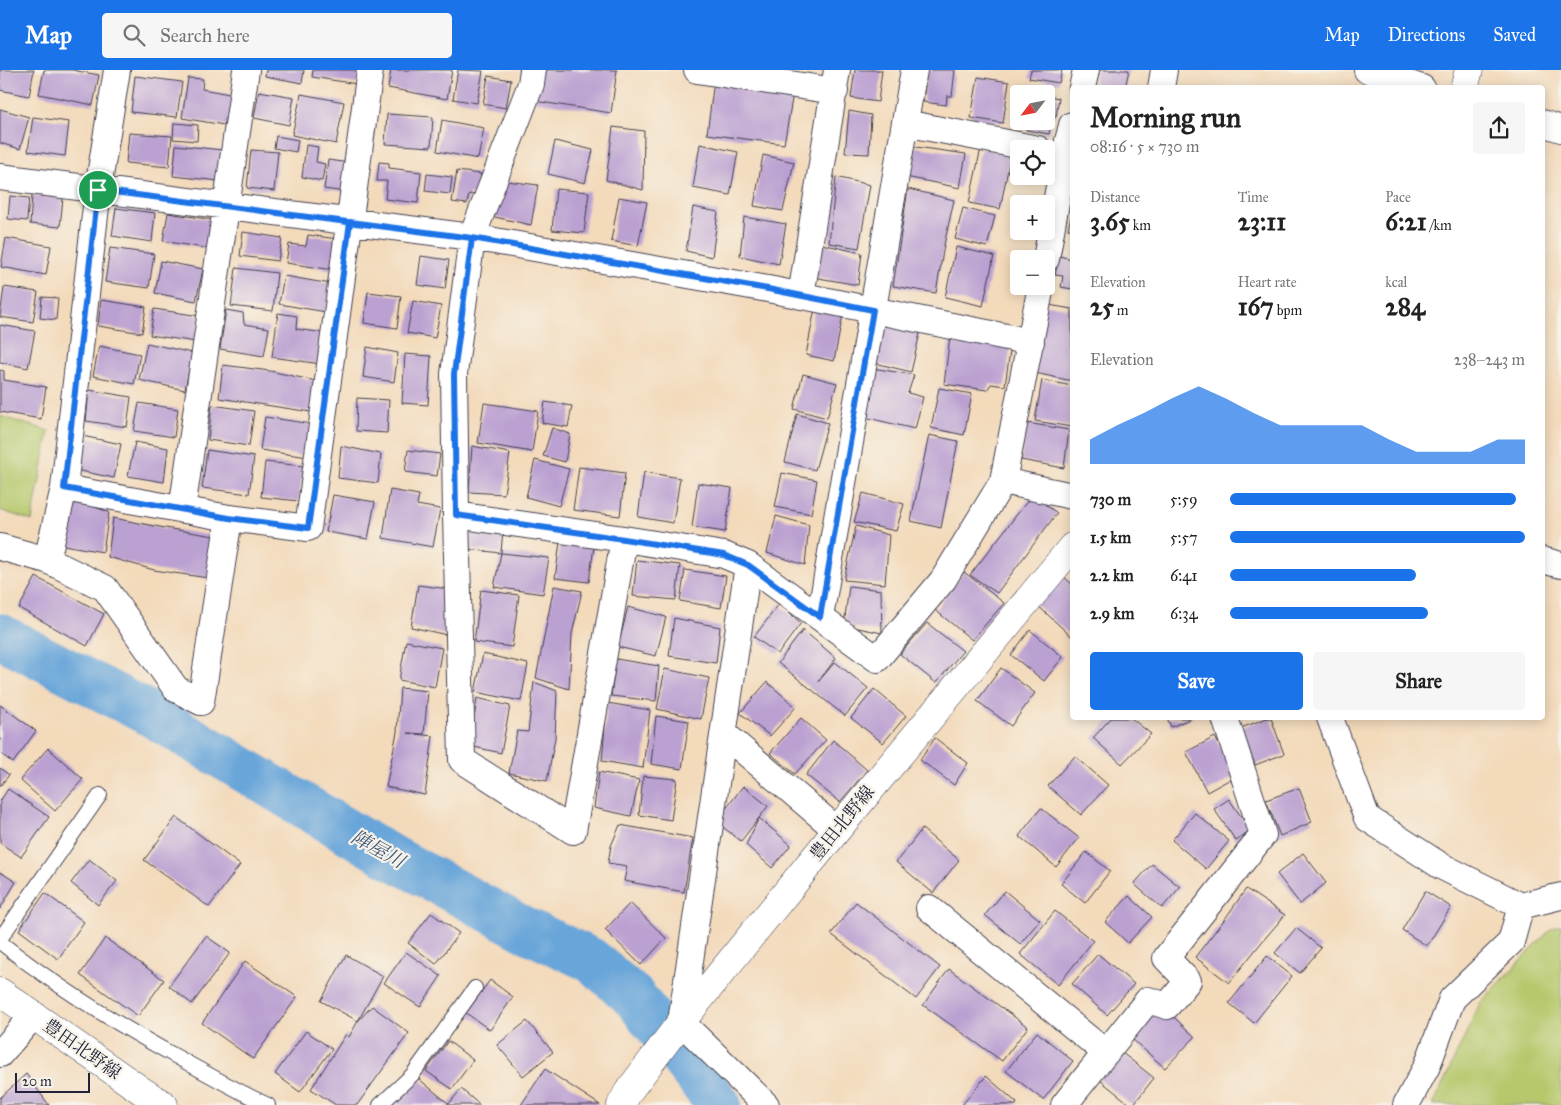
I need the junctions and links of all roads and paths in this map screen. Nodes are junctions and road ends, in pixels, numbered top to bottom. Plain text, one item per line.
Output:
1 (117, 70) edge
2 (246, 70) edge
3 (370, 70) edge
4 (533, 70) edge
5 (697, 70) edge
6 (914, 70) edge
7 (1086, 70) edge
8 (1164, 70) edge
9 (1367, 70) edge
10 (1469, 70) edge
11 (836, 80) edge
12 (1083, 85) edge
13 (1162, 85) edge
14 (1413, 85) edge
15 (1465, 85) edge
16 (905, 123) junction
17 (1545, 124) edge
18 (1070, 128) edge
19 (1561, 128) edge
20 (1010, 144) edge
21 (1056, 152) edge
22 (0, 177) edge
23 (98, 190) junction
24 (227, 206) junction
25 (350, 222) junction
26 (472, 238) junction
27 (1047, 250) edge
28 (1040, 295) edge
29 (801, 296) junction
30 (873, 310) junction
31 (1031, 342) junction
32 (1003, 481) junction
33 (64, 488) junction
34 (1070, 496) edge
35 (182, 510) junction
36 (456, 515) junction
37 (229, 518) junction
38 (624, 539) junction
39 (0, 546) edge
40 (1070, 549) edge
41 (47, 560) junction
42 (1545, 561) edge
43 (748, 565) junction
44 (1561, 565) edge
45 (820, 617) junction
46 (1226, 720) edge
47 (1331, 720) edge
48 (724, 734) junction
49 (100, 795) dead end
50 (837, 830) junction
51 (1561, 896) edge
52 (1521, 906) junction
53 (929, 908) dead end
54 (0, 941) edge
55 (475, 988) dead end
56 (0, 992) edge
57 (34, 1015) junction
58 (681, 1022) junction
59 (1106, 1053) junction
60 (0, 1054) edge
61 (624, 1098) edge
62 (164, 1105) edge
63 (268, 1105) edge
64 (380, 1105) edge
65 (766, 1105) edge
66 (1064, 1105) edge
67 (1406, 1105) edge

1 - 23 street
2 - 24 street
3 - 25 street
4 - 26 street
5 - 11 street
6 - 16 street
7 - 12 street
8 - 13 street
9 - 14 street
10 - 15 main road
11 - 29 street
16 - 20 street
16 - 30 street
17 - 19 street
18 - 21 street
21 - 27 street
22 - 23 street
23 - 24 street
23 - 33 street
24 - 25 street
24 - 35 street
25 - 26 street
25 - 37 street
26 - 29 street
26 - 36 street
28 - 31 street
29 - 30 street
30 - 31 street
30 - 45 street
31 - 32 street
32 - 34 street
32 - 45 street
33 - 35 street
33 - 41 street
35 - 37 street
36 - 38 street
36 - 38 street
37 - 41 street
38 - 43 street
39 - 41 street
40 - 50 main road, 豊田北野線
42 - 44 street
43 - 45 street
43 - 48 street
46 - 59 street
47 - 52 street
48 - 50 street
48 - 58 street
49 - 54 lane
50 - 58 main road, 豊田北野線
51 - 52 street
52 - 67 street
53 - 59 street
54 - 63 lane
55 - 64 lane
56 - 57 main road, 豊田北野線
57 - 60 street
57 - 62 main road, 豊田北野線
58 - 61 main road, 豊田北野線
58 - 65 street
59 - 66 street

